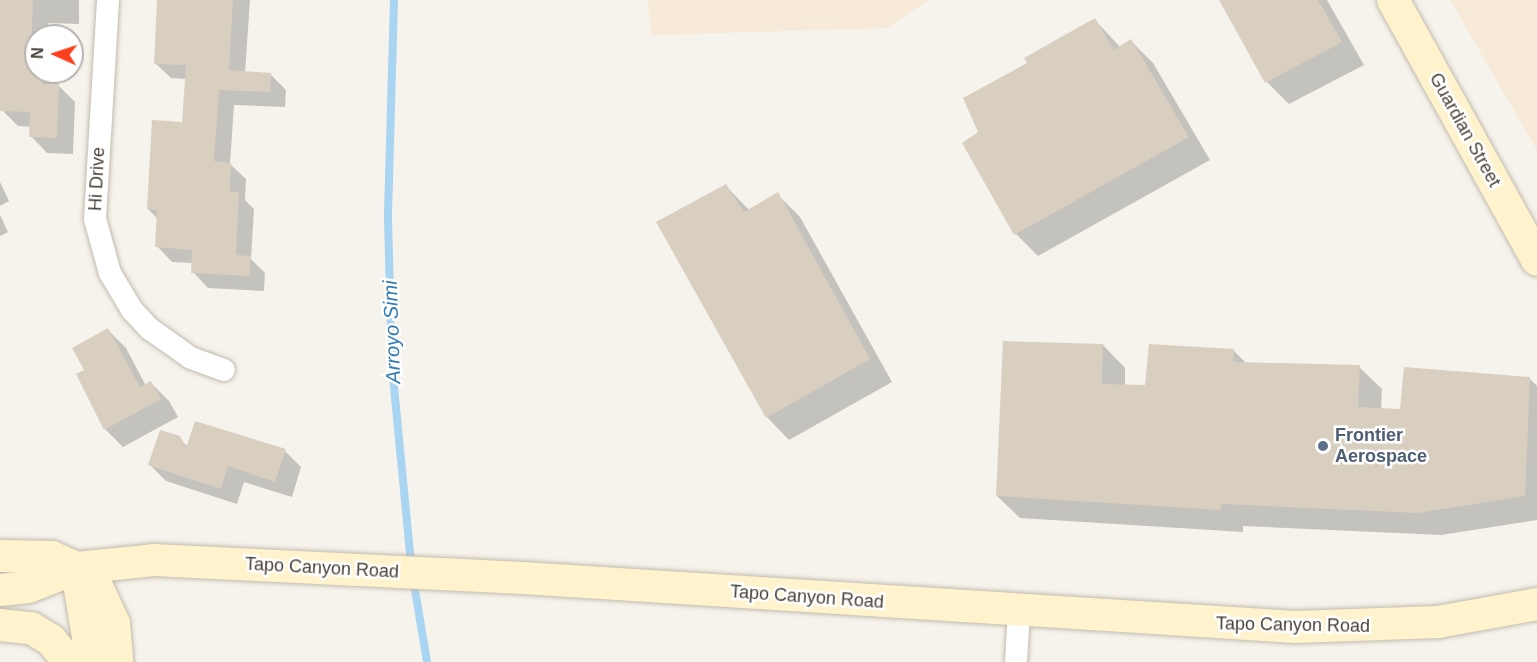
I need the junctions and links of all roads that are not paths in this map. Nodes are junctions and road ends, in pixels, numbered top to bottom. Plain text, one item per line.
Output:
1 (108, 0) edge
2 (1393, 0) edge
3 (1537, 260) edge
4 (224, 370) dead end
5 (0, 556) edge
6 (77, 568) junction
7 (0, 590) edge
8 (1537, 604) edge
9 (1019, 612) junction
10 (0, 625) edge
11 (69, 662) edge
12 (92, 662) edge
13 (117, 662) edge
14 (1016, 662) edge

1 - 4 street, Hi Drive
2 - 3 street, Guardian Street
5 - 6 street, Tapo Canyon Road
6 - 7 street, Tapo Canyon Road
6 - 9 street, Tapo Canyon Road
6 - 12 street
6 - 13 street
8 - 9 street, Tapo Canyon Road
9 - 14 street
10 - 11 street

